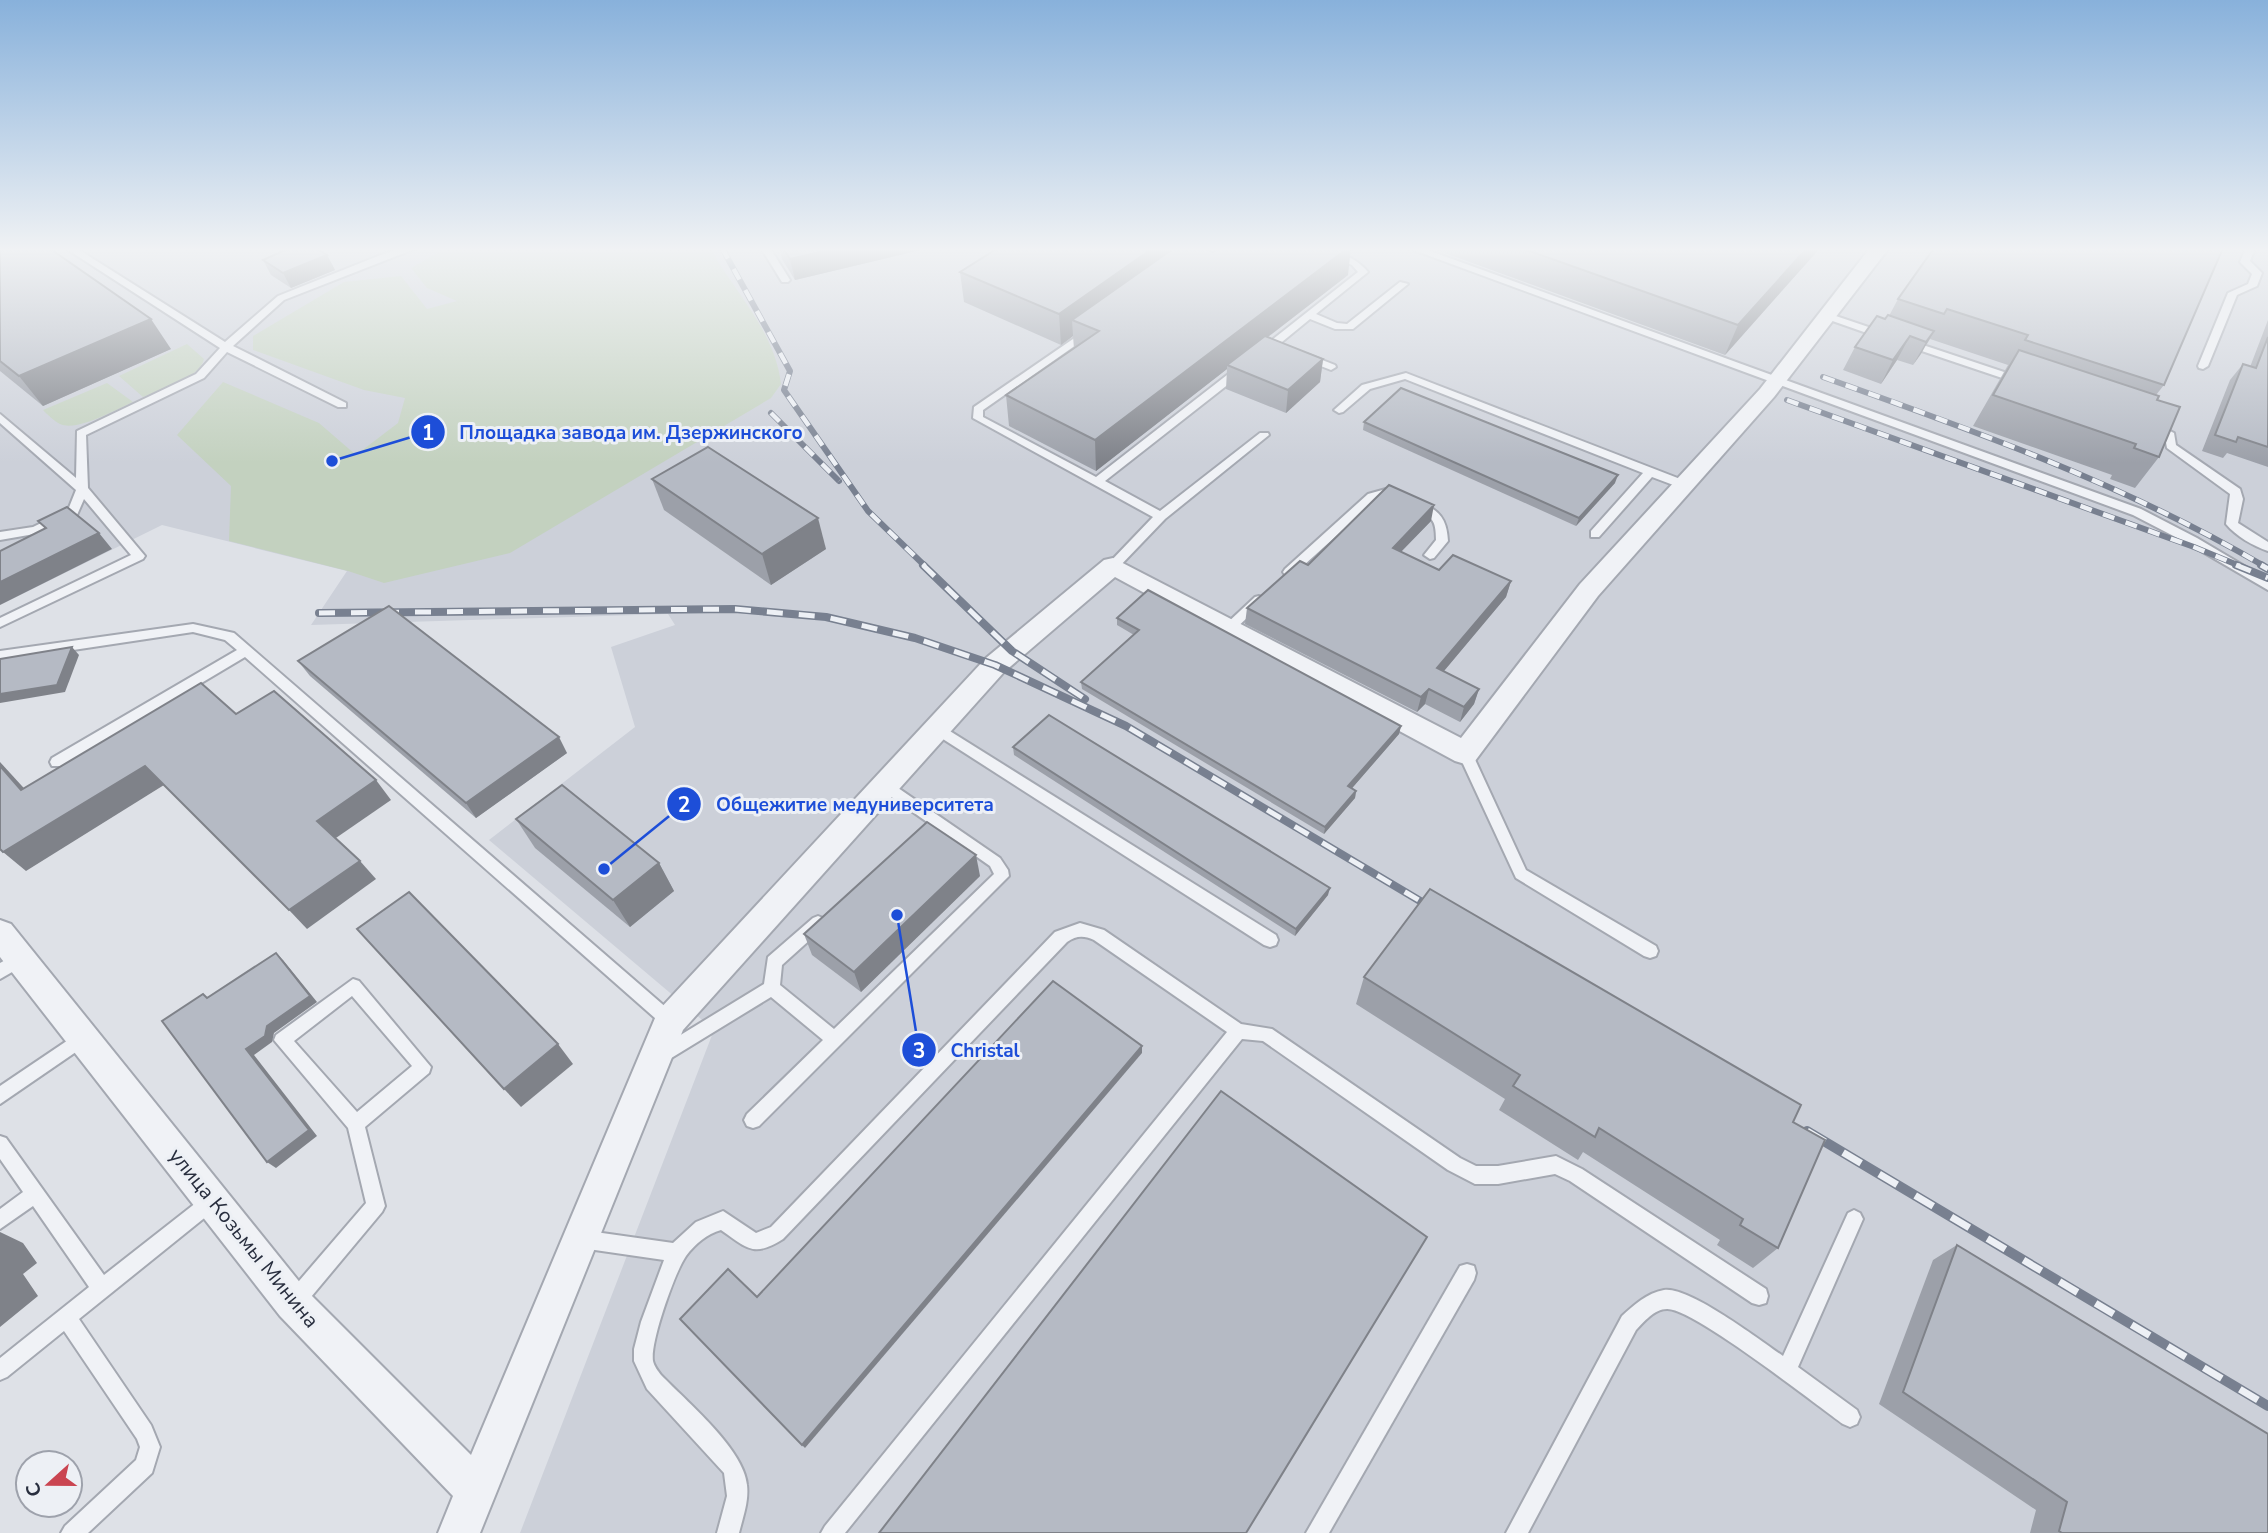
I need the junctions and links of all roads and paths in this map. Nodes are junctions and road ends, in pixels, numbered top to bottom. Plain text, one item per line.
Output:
1 (182, 320) edge
2 (257, 320) edge
3 (1303, 320) edge
4 (1320, 320) edge
5 (1358, 320) edge
6 (1611, 320) edge
7 (1824, 320) edge
8 (1838, 320) edge
9 (2222, 320) edge
10 (1101, 321) edge
11 (1274, 343) junction
12 (226, 347) junction
13 (1285, 348) edge
14 (1297, 353) edge
15 (2203, 366) dead end
16 (1331, 367) dead end
17 (1776, 379) junction
18 (2038, 387) edge
19 (342, 405) dead end
20 (1339, 410) dead end
21 (0, 417) edge
22 (2144, 422) edge
23 (1264, 435) dead end
24 (1650, 472) junction
25 (1098, 481) junction
26 (1684, 485) junction
27 (82, 489) junction
28 (1161, 516) junction
29 (1594, 534) dead end
30 (0, 536) edge
31 (2268, 547) edge
32 (1430, 555) dead end
33 (1113, 566) junction
34 (1284, 577) edge
35 (2268, 586) edge
36 (1265, 595) edge
37 (0, 623) edge
38 (1229, 628) junction
39 (246, 651) junction
40 (0, 656) edge
41 (937, 728) junction
42 (1465, 753) junction
43 (57, 762) dead end
44 (885, 785) junction
45 (834, 908) edge
46 (1270, 940) dead end
47 (1650, 951) dead end
48 (7, 955) edge
49 (772, 988) junction
50 (670, 1021) junction
51 (1238, 1031) junction
52 (83, 1038) junction
53 (835, 1040) junction
54 (654, 1060) junction
55 (0, 1096) edge
56 (753, 1120) dead end
57 (356, 1124) junction
58 (0, 1144) edge
59 (35, 1194) junction
60 (212, 1201) junction
61 (1854, 1219) dead end
62 (0, 1220) edge
63 (581, 1238) junction
64 (677, 1254) junction
65 (1467, 1273) dead end
66 (102, 1289) junction
67 (1759, 1296) dead end
68 (293, 1303) junction
69 (66, 1317) junction
70 (0, 1370) edge
71 (1786, 1372) junction
72 (1850, 1418) dead end
73 (477, 1491) junction
74 (72, 1533) edge
75 (459, 1533) edge
76 (728, 1533) edge
77 (832, 1533) edge
78 (1317, 1533) edge
79 (1517, 1533) edge

1 - 12 lane
2 - 12 lane
3 - 11 lane
4 - 5 lane
6 - 17 lane
7 - 17 street
8 - 18 lane
9 - 15 lane
10 - 25 lane
11 - 13 lane
11 - 25 lane
12 - 19 lane
12 - 27 lane
14 - 16 lane
17 - 26 street
17 - 35 lane
20 - 24 lane
21 - 27 lane
22 - 31 lane
23 - 28 lane
24 - 26 lane
24 - 29 lane
25 - 28 lane
26 - 42 street
27 - 30 lane
27 - 37 lane
28 - 33 lane
32 - 34 lane
33 - 38 street
33 - 41 street
36 - 38 lane
38 - 42 street
39 - 40 lane
39 - 43 lane
39 - 50 lane
41 - 44 street
41 - 46 lane
42 - 47 lane
44 - 50 street
44 - 53 lane
45 - 49 lane
48 - 52 street, улица Козьмы Минина
49 - 53 lane
49 - 54 lane
50 - 54 street
51 - 64 lane
51 - 67 lane
51 - 77 lane
52 - 55 lane
52 - 60 street, улица Козьмы Минина
53 - 56 lane
54 - 63 street
57 - 57 lane
57 - 68 lane
58 - 59 lane
59 - 62 lane
59 - 66 lane
60 - 66 lane
60 - 68 street, улица Козьмы Минина
61 - 71 lane
63 - 64 lane
63 - 73 street
64 - 76 lane
65 - 78 lane
66 - 69 lane
68 - 73 street, улица Козьмы Минина
69 - 70 lane
69 - 74 lane
71 - 72 lane
71 - 79 lane
73 - 75 street

